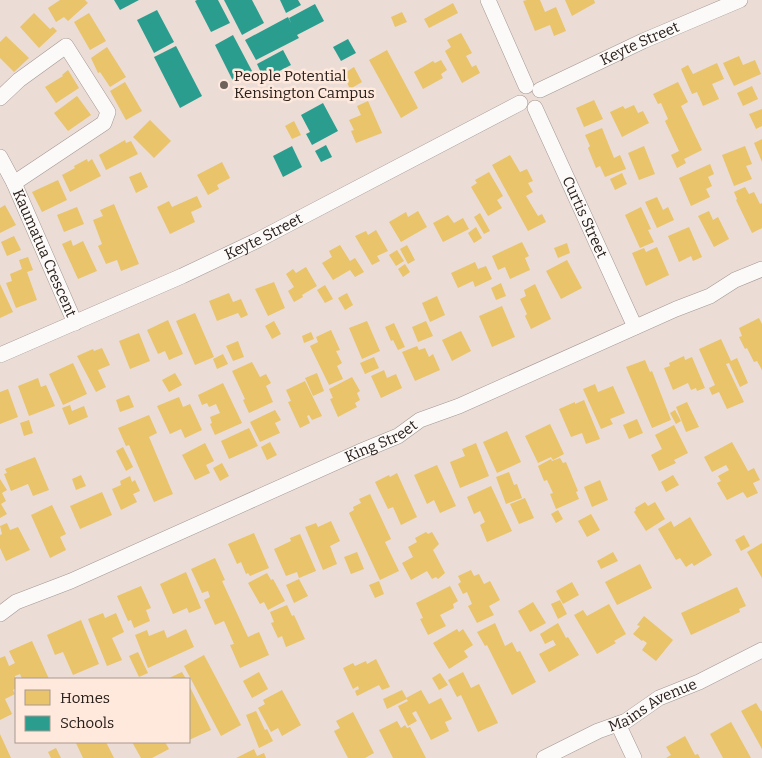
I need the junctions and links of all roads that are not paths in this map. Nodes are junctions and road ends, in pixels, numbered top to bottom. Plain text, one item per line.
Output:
1 (488, 0) edge
2 (740, 0) edge
3 (533, 88) junction
4 (0, 98) edge
5 (520, 103) junction
6 (536, 108) junction
7 (0, 157) edge
8 (14, 183) junction
9 (762, 269) edge
10 (74, 323) junction
11 (635, 327) junction
12 (0, 355) edge
13 (0, 614) edge
14 (762, 650) edge
15 (618, 724) junction
16 (544, 758) edge
17 (634, 758) edge

1 - 3 street
2 - 3 street, Keyte Street
3 - 5 street
3 - 6 street
4 - 8 street, Kaumatua Crescent
5 - 6 street
5 - 10 street, Keyte Street
6 - 11 street, Curtis Street
7 - 8 street, Kaumatua Crescent
8 - 10 street, Kaumatua Crescent
9 - 11 street, King Street
10 - 12 street, Keyte Street
11 - 13 street, King Street
14 - 15 street, Mains Avenue
15 - 16 street, Mains Avenue
15 - 17 street

